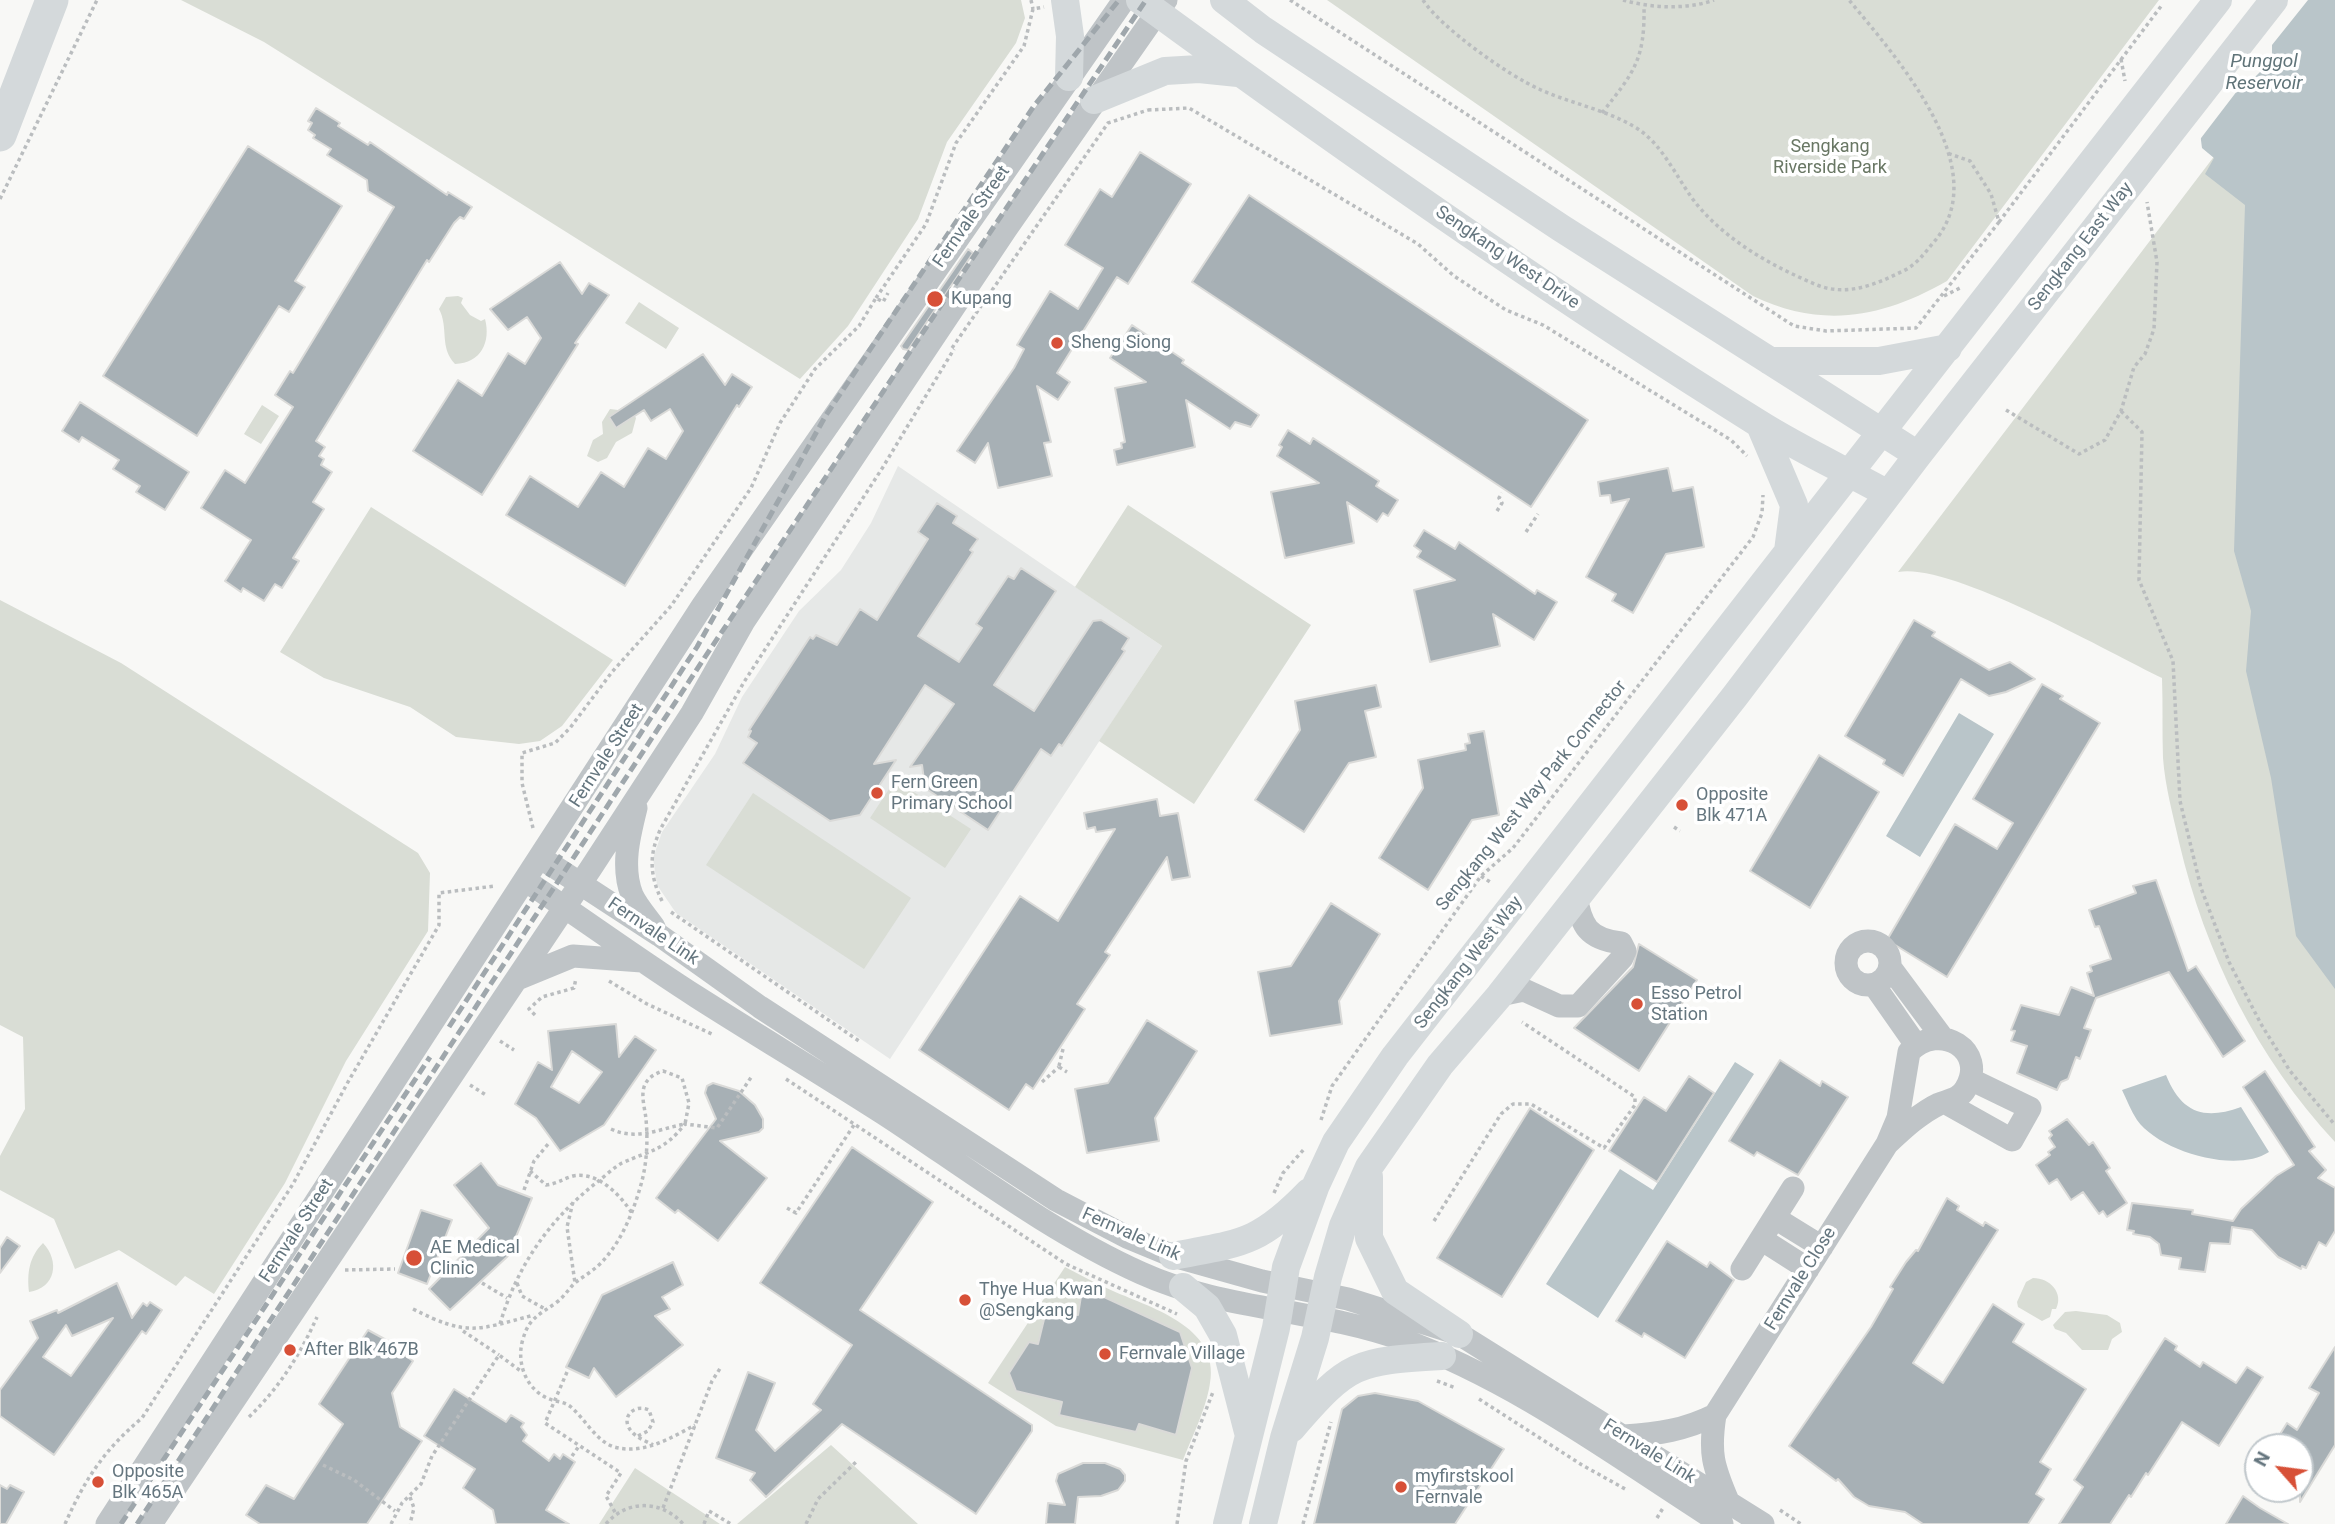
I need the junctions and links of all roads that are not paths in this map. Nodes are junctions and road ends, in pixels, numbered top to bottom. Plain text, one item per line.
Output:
1 (52, 0) edge
2 (69, 0) edge
3 (1124, 0) edge
4 (1224, 0) edge
5 (1251, 0) edge
6 (2218, 0) edge
7 (2274, 0) edge
8 (1065, 1) edge
9 (1154, 4) edge
10 (1263, 30) junction
11 (1238, 73) junction
12 (1069, 77) junction
13 (1094, 100) junction
14 (4, 127) edge
15 (1954, 341) junction
16 (1770, 361) junction
17 (1760, 425) junction
18 (1883, 431) junction
19 (1919, 455) junction
20 (1850, 473) junction
21 (1888, 494) junction
22 (1788, 551) junction
23 (640, 792) junction
24 (541, 858) junction
25 (526, 881) junction
26 (581, 883) junction
27 (1576, 896) junction
28 (565, 907) junction
29 (659, 935) junction
30 (646, 961) junction
31 (1890, 967) junction
32 (516, 979) junction
33 (1874, 985) junction
34 (1500, 995) junction
35 (1942, 1037) junction
36 (1916, 1045) junction
37 (1970, 1079) junction
38 (1946, 1103) junction
39 (1887, 1144) junction
40 (1369, 1167) junction
41 (1316, 1185) junction
42 (1793, 1188) dead end
43 (1774, 1218) junction
44 (1761, 1240) junction
45 (1822, 1247) junction
46 (1173, 1256) junction
47 (1742, 1269) dead end
48 (1808, 1269) junction
49 (1183, 1287) junction
50 (1281, 1297) junction
51 (1322, 1306) junction
52 (1444, 1356) junction
53 (1715, 1415) junction
54 (1249, 1435) junction
55 (1624, 1436) junction
56 (1284, 1438) junction
57 (1728, 1501) junction
58 (1766, 1514) edge
59 (107, 1524) edge
60 (150, 1524) edge
61 (1227, 1524) edge
62 (1263, 1524) edge
63 (1722, 1524) edge

1 - 14 highway
2 - 14 highway
3 - 12 street, Fernvale Street
4 - 10 main road
5 - 10 main road
6 - 15 main road
7 - 19 main road, Sengkang East Way
8 - 12 main road
9 - 11 main road, Sengkang West Drive
9 - 13 street, Fernvale Street
10 - 16 main road
11 - 13 main road
11 - 17 main road, Sengkang West Drive
12 - 24 street, Fernvale Street
13 - 23 street, Fernvale Street
15 - 16 main road
15 - 18 main road
16 - 18 main road
17 - 20 main road, Sengkang West Drive
17 - 22 main road
18 - 19 main road
18 - 20 main road
19 - 21 main road, Sengkang East Way
20 - 21 main road, Sengkang West Drive
20 - 22 main road, Sengkang West Way
21 - 27 main road
22 - 41 main road, Sengkang West Way
23 - 26 street, Fernvale Street
23 - 29 street
24 - 25 street, Fernvale Street
24 - 26 street, Fernvale Link
25 - 28 street, Fernvale Link
25 - 59 street, Fernvale Street
26 - 28 street, Fernvale Street
26 - 29 street, Fernvale Link
27 - 34 main road
27 - 34 street
28 - 30 street, Fernvale Link
28 - 32 street, Fernvale Street
29 - 46 street, Fernvale Link
30 - 32 street
30 - 49 street, Fernvale Link
31 - 33 street
31 - 33 street
31 - 35 street
32 - 60 street, Fernvale Street
33 - 36 street
34 - 40 main road
35 - 36 street
35 - 37 street
36 - 39 street, Fernvale Close
37 - 38 street, Fernvale Close
37 - 38 street
38 - 39 street, Fernvale Close
39 - 45 street, Fernvale Close
40 - 51 main road
40 - 52 main road
41 - 46 main road
41 - 50 main road, Sengkang West Way
42 - 43 street
43 - 44 street
43 - 45 street
44 - 47 street
44 - 48 street
45 - 48 street, Fernvale Close
46 - 50 street, Fernvale Link
48 - 53 street, Fernvale Close
49 - 50 street, Fernvale Link
49 - 54 main road
50 - 51 street, Fernvale Link
50 - 54 main road, Sengkang West Way
51 - 52 street, Fernvale Link
51 - 56 main road
52 - 55 street, Fernvale Link
52 - 56 main road
52 - 63 street, Fernvale Link
53 - 55 street
53 - 57 street, Fernvale Close
54 - 61 main road, Sengkang West Way
55 - 57 street, Fernvale Link
56 - 62 main road
57 - 58 street, Fernvale Link

